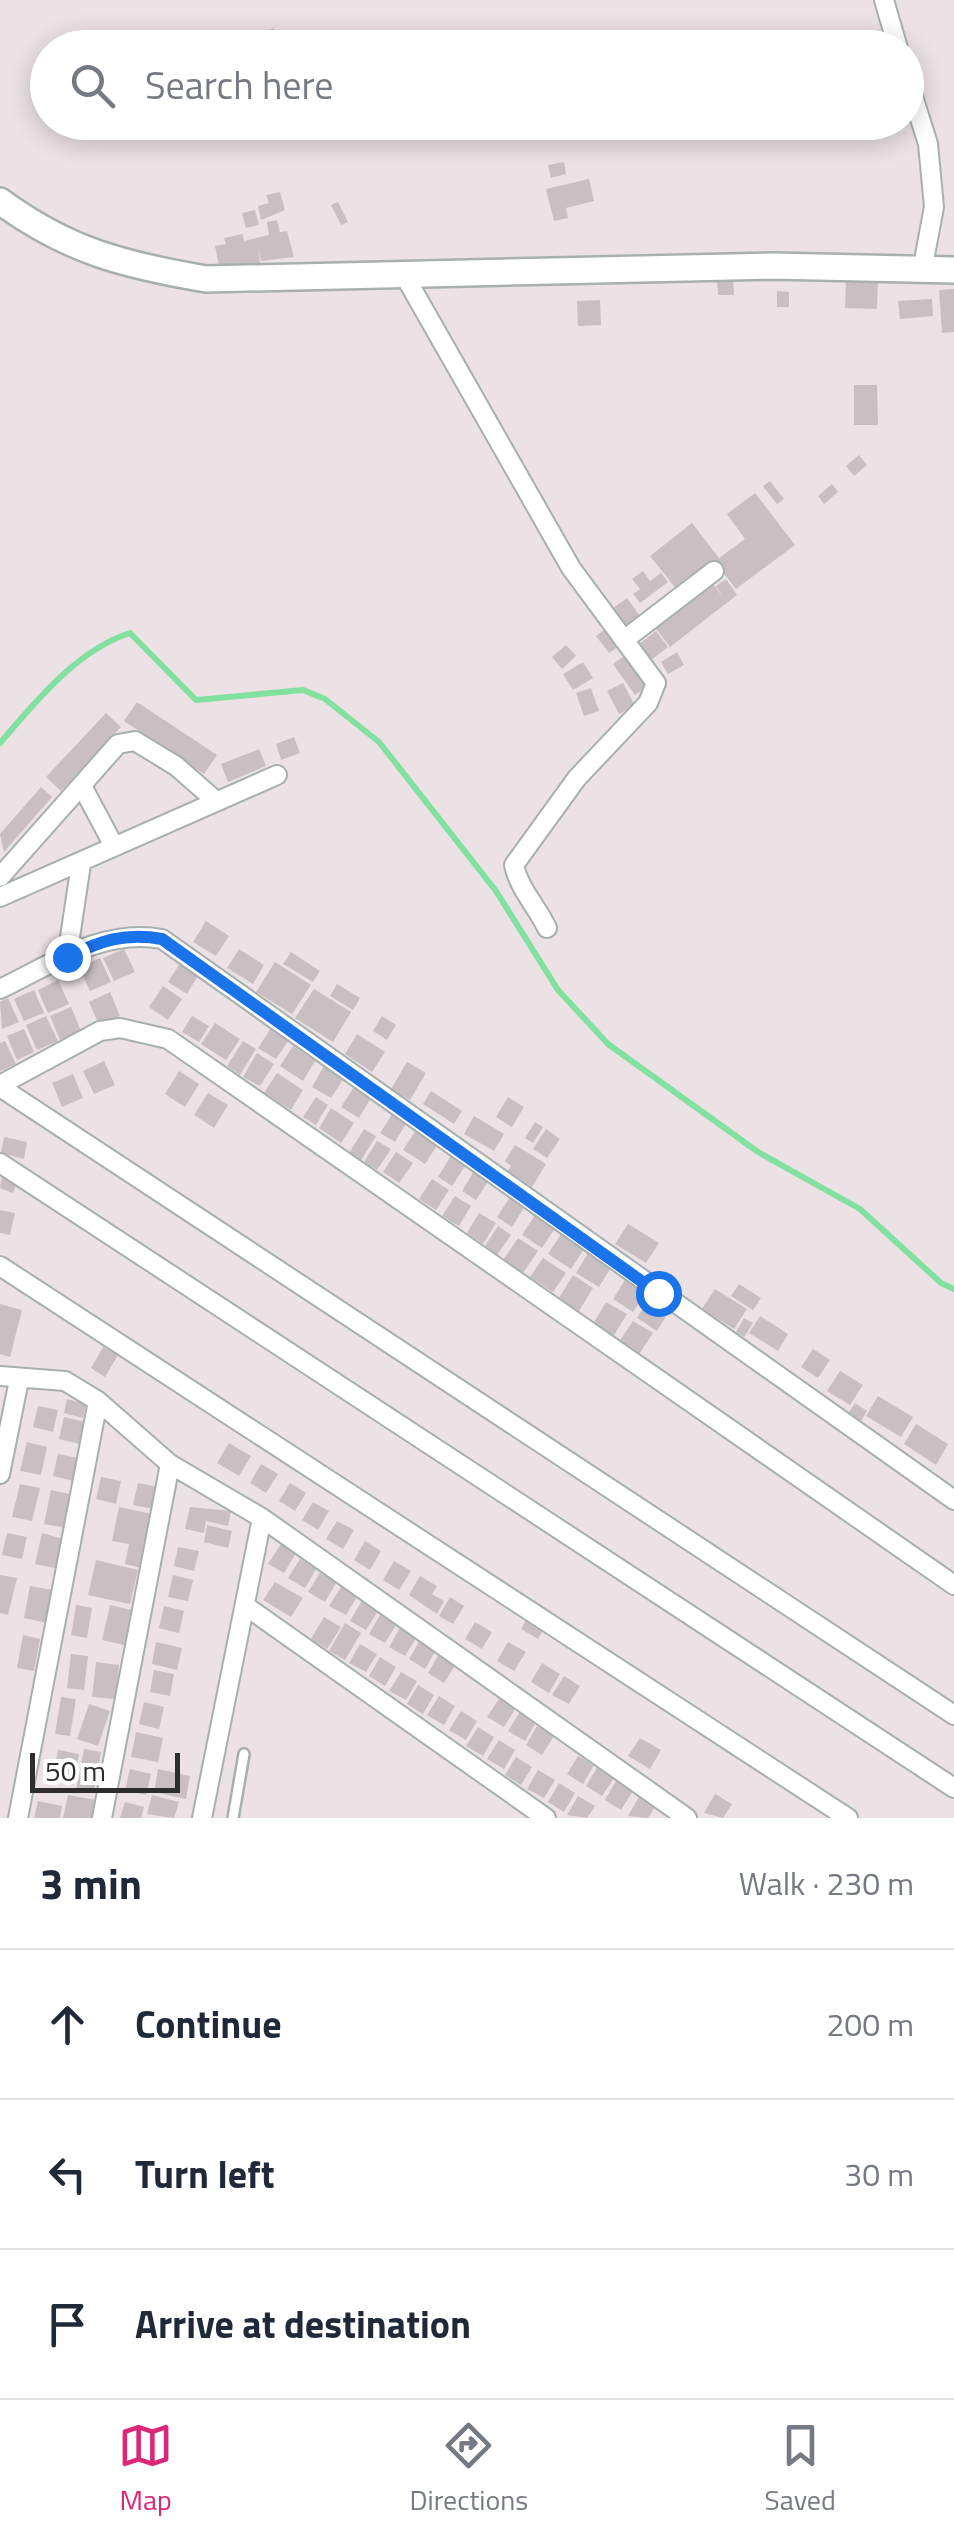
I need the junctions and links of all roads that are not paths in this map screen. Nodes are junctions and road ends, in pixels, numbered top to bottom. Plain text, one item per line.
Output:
1 (884, 0) edge
2 (893, 30) edge
3 (924, 131) edge
4 (0, 201) edge
5 (954, 270) edge
6 (922, 272) junction
7 (403, 273) junction
8 (714, 571) dead end
9 (624, 640) junction
10 (277, 775) dead end
11 (82, 786) junction
12 (216, 801) junction
13 (114, 846) junction
14 (81, 864) junction
15 (0, 878) edge
16 (0, 897) edge
17 (548, 928) dead end
18 (67, 957) junction
19 (0, 988) edge
20 (0, 1086) edge
21 (0, 1163) edge
22 (0, 1266) edge
23 (9, 1378) edge
24 (98, 1401) junction
25 (170, 1464) junction
26 (0, 1474) edge
27 (954, 1500) edge
28 (262, 1518) junction
29 (954, 1584) edge
30 (247, 1607) junction
31 (954, 1714) edge
32 (244, 1754) dead end
33 (954, 1788) edge
34 (18, 1818) edge
35 (102, 1818) edge
36 (202, 1818) edge
37 (233, 1818) edge
38 (546, 1818) edge
39 (688, 1818) edge
40 (848, 1818) edge

1 - 2 street
3 - 6 street
4 - 7 street
5 - 6 street
6 - 7 street
7 - 9 street
8 - 9 street
9 - 17 street
10 - 12 street
11 - 12 street
11 - 13 street
11 - 15 street
12 - 13 street
13 - 14 street
14 - 16 street
14 - 18 street
18 - 19 street
18 - 27 street
20 - 29 street
20 - 31 street
21 - 33 street
22 - 40 street
23 - 24 street
23 - 26 street
24 - 25 street
24 - 34 street
25 - 28 street
25 - 35 street
28 - 30 street
28 - 39 street
30 - 36 street
30 - 38 street
32 - 37 lane

